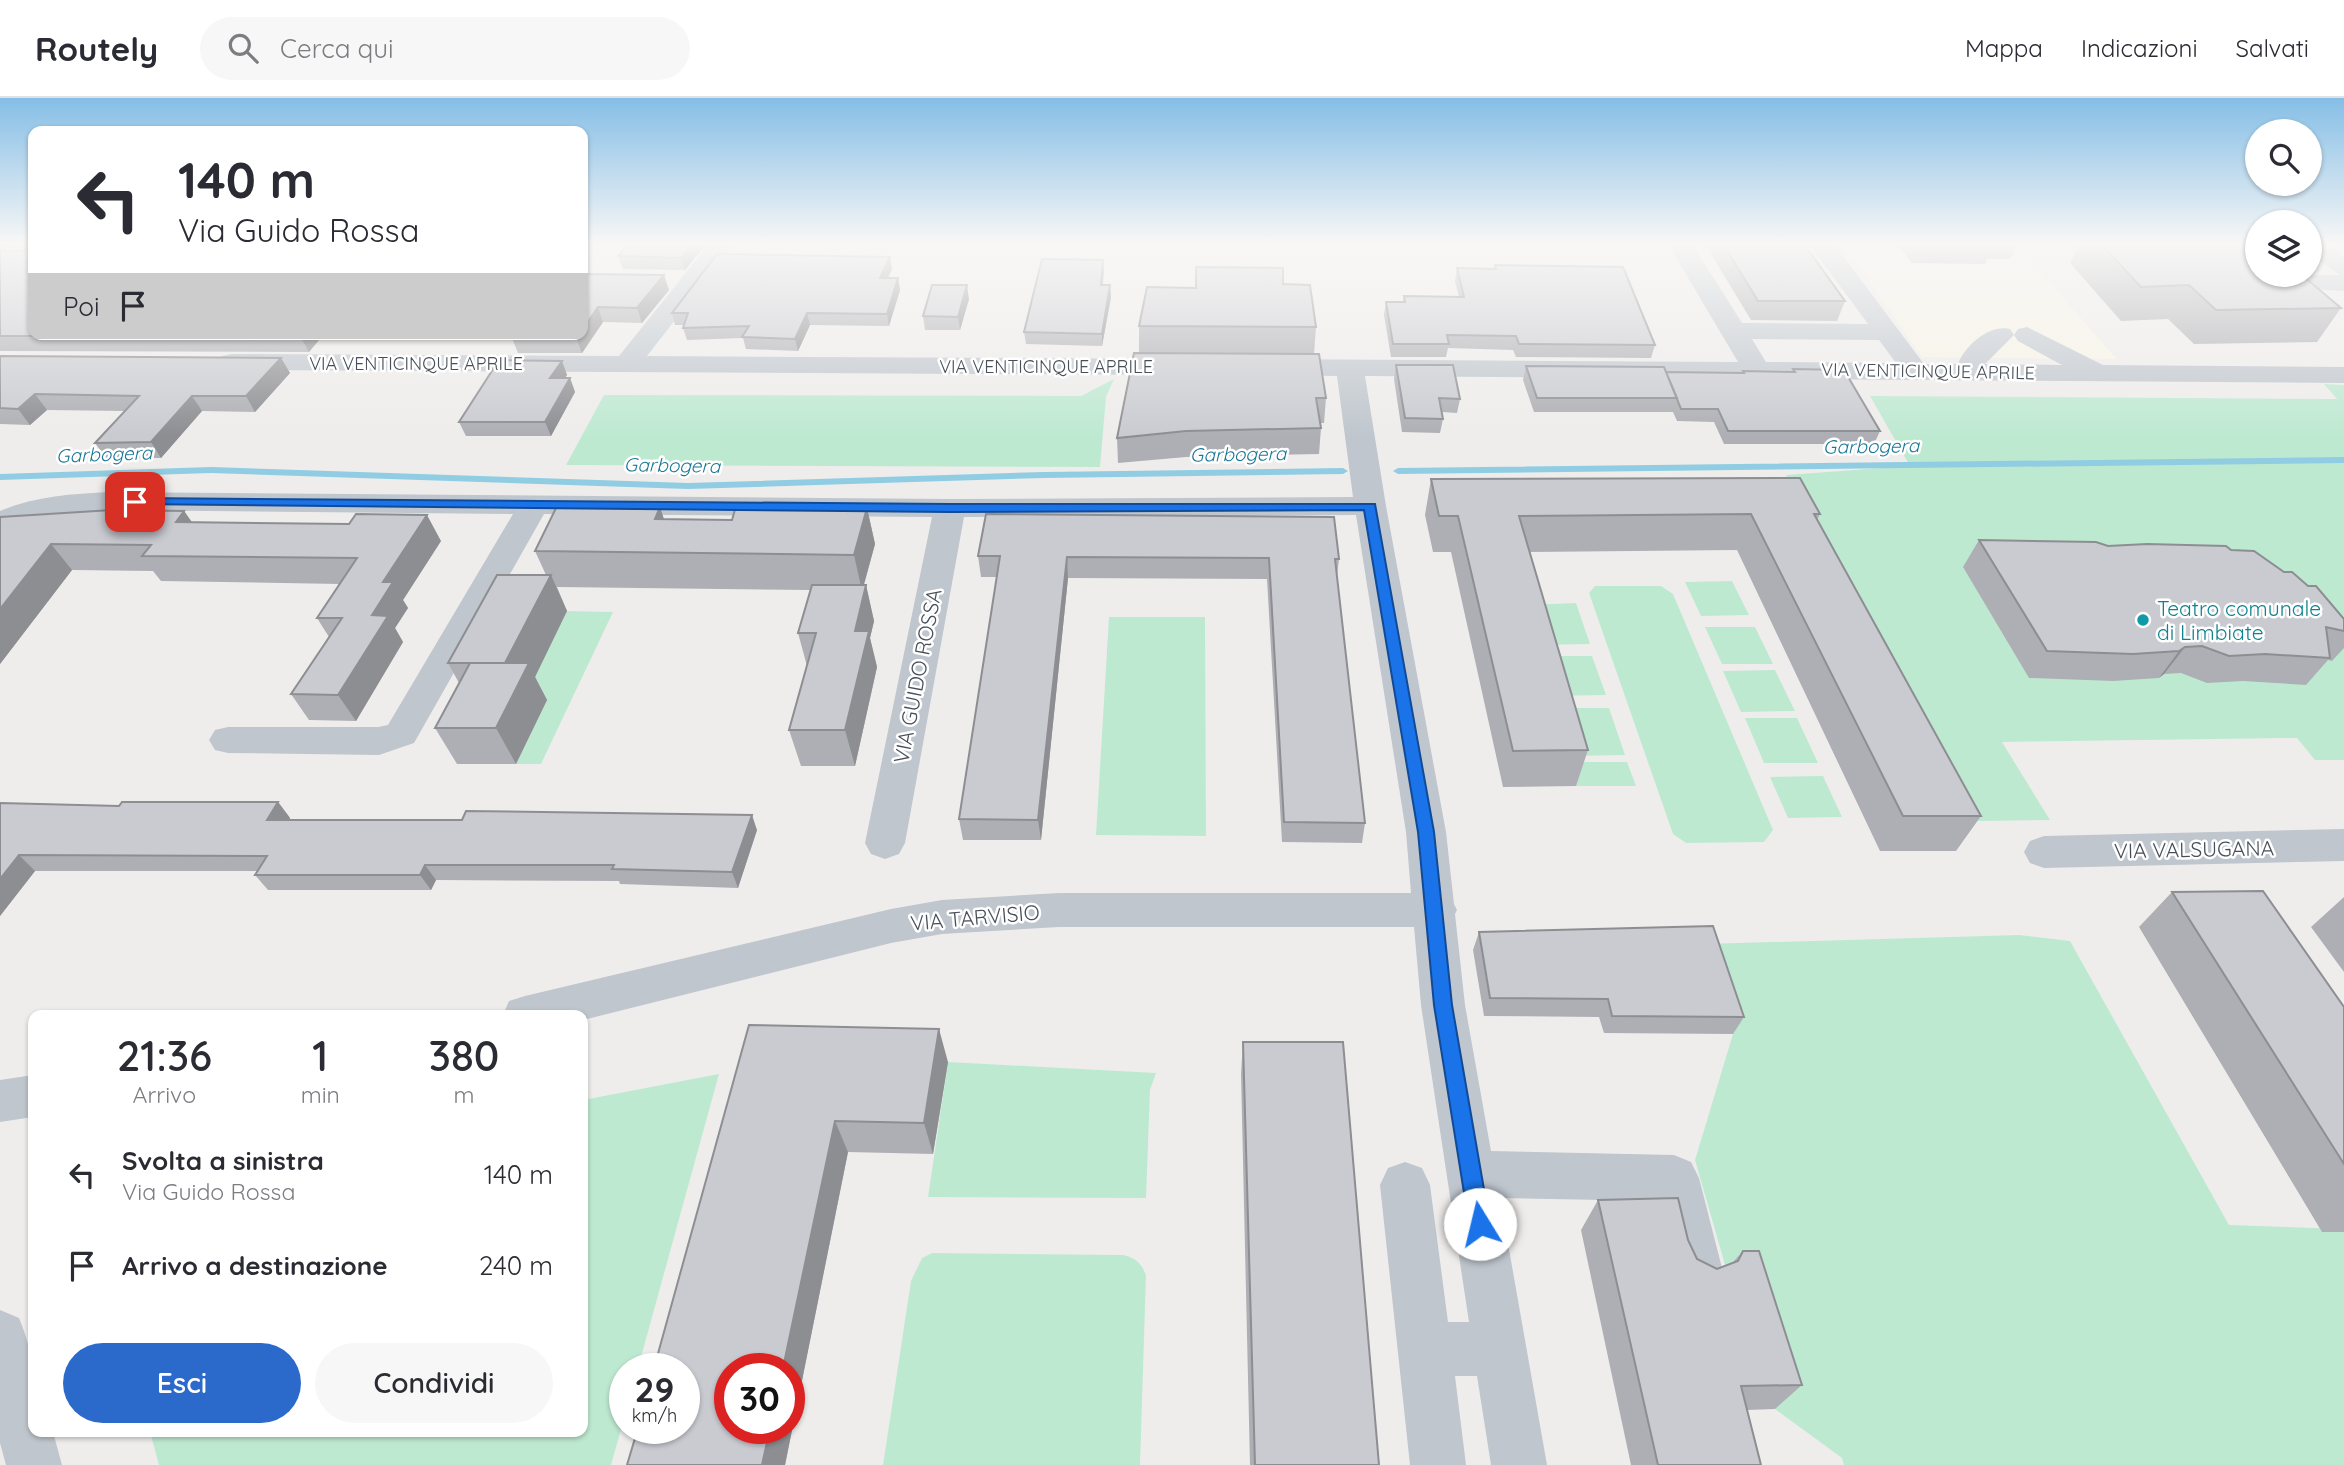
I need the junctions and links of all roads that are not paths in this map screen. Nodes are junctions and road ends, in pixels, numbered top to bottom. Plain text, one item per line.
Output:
1 (672, 308) edge
2 (1720, 308) edge
3 (1869, 308) edge
4 (1734, 331) junction
5 (1887, 332) junction
6 (208, 362) edge
7 (627, 364) junction
8 (1971, 365) junction
9 (2087, 366) junction
10 (1203, 367) edge
11 (1244, 367) edge
12 (1350, 368) junction
13 (1756, 369) junction
14 (1914, 371) junction
15 (2344, 375) edge
16 (1367, 481) junction
17 (534, 505) junction
18 (950, 508) junction
19 (0, 524) edge
20 (228, 740) dead end
21 (885, 843) dead end
22 (2344, 845) edge
23 (2044, 852) dead end
24 (1436, 910) junction
25 (546, 1010) edge
26 (28, 1097) edge
27 (0, 1101) edge
28 (1471, 1174) junction
29 (1405, 1185) dead end
30 (1696, 1268) edge
31 (0, 1336) edge
32 (1425, 1348) junction
33 (1500, 1350) junction
34 (7, 1400) edge
35 (34, 1465) edge
36 (1438, 1465) edge
37 (1520, 1465) edge

1 - 7 street
2 - 4 street
3 - 5 street
4 - 5 street
4 - 13 street
5 - 14 street
6 - 7 street, VIA VENTICINQUE APRILE
7 - 10 street, VIA VENTICINQUE APRILE
8 - 9 street, VIA VENTICINQUE APRILE
8 - 9 street
8 - 14 street, VIA VENTICINQUE APRILE
9 - 15 street, VIA VENTICINQUE APRILE
11 - 12 street, VIA VENTICINQUE APRILE
12 - 13 street, VIA VENTICINQUE APRILE
12 - 16 street
13 - 14 street, VIA VENTICINQUE APRILE
16 - 18 street
16 - 24 street
17 - 18 street
17 - 19 street
17 - 20 street
18 - 21 street, VIA GUIDO ROSSA
22 - 23 street, VIA VALSUGANA
24 - 25 street, VIA TARVISIO
24 - 28 street
26 - 27 street
28 - 30 street
28 - 33 street
29 - 32 street
31 - 34 street
32 - 33 street
32 - 36 street
33 - 37 street
34 - 35 street

